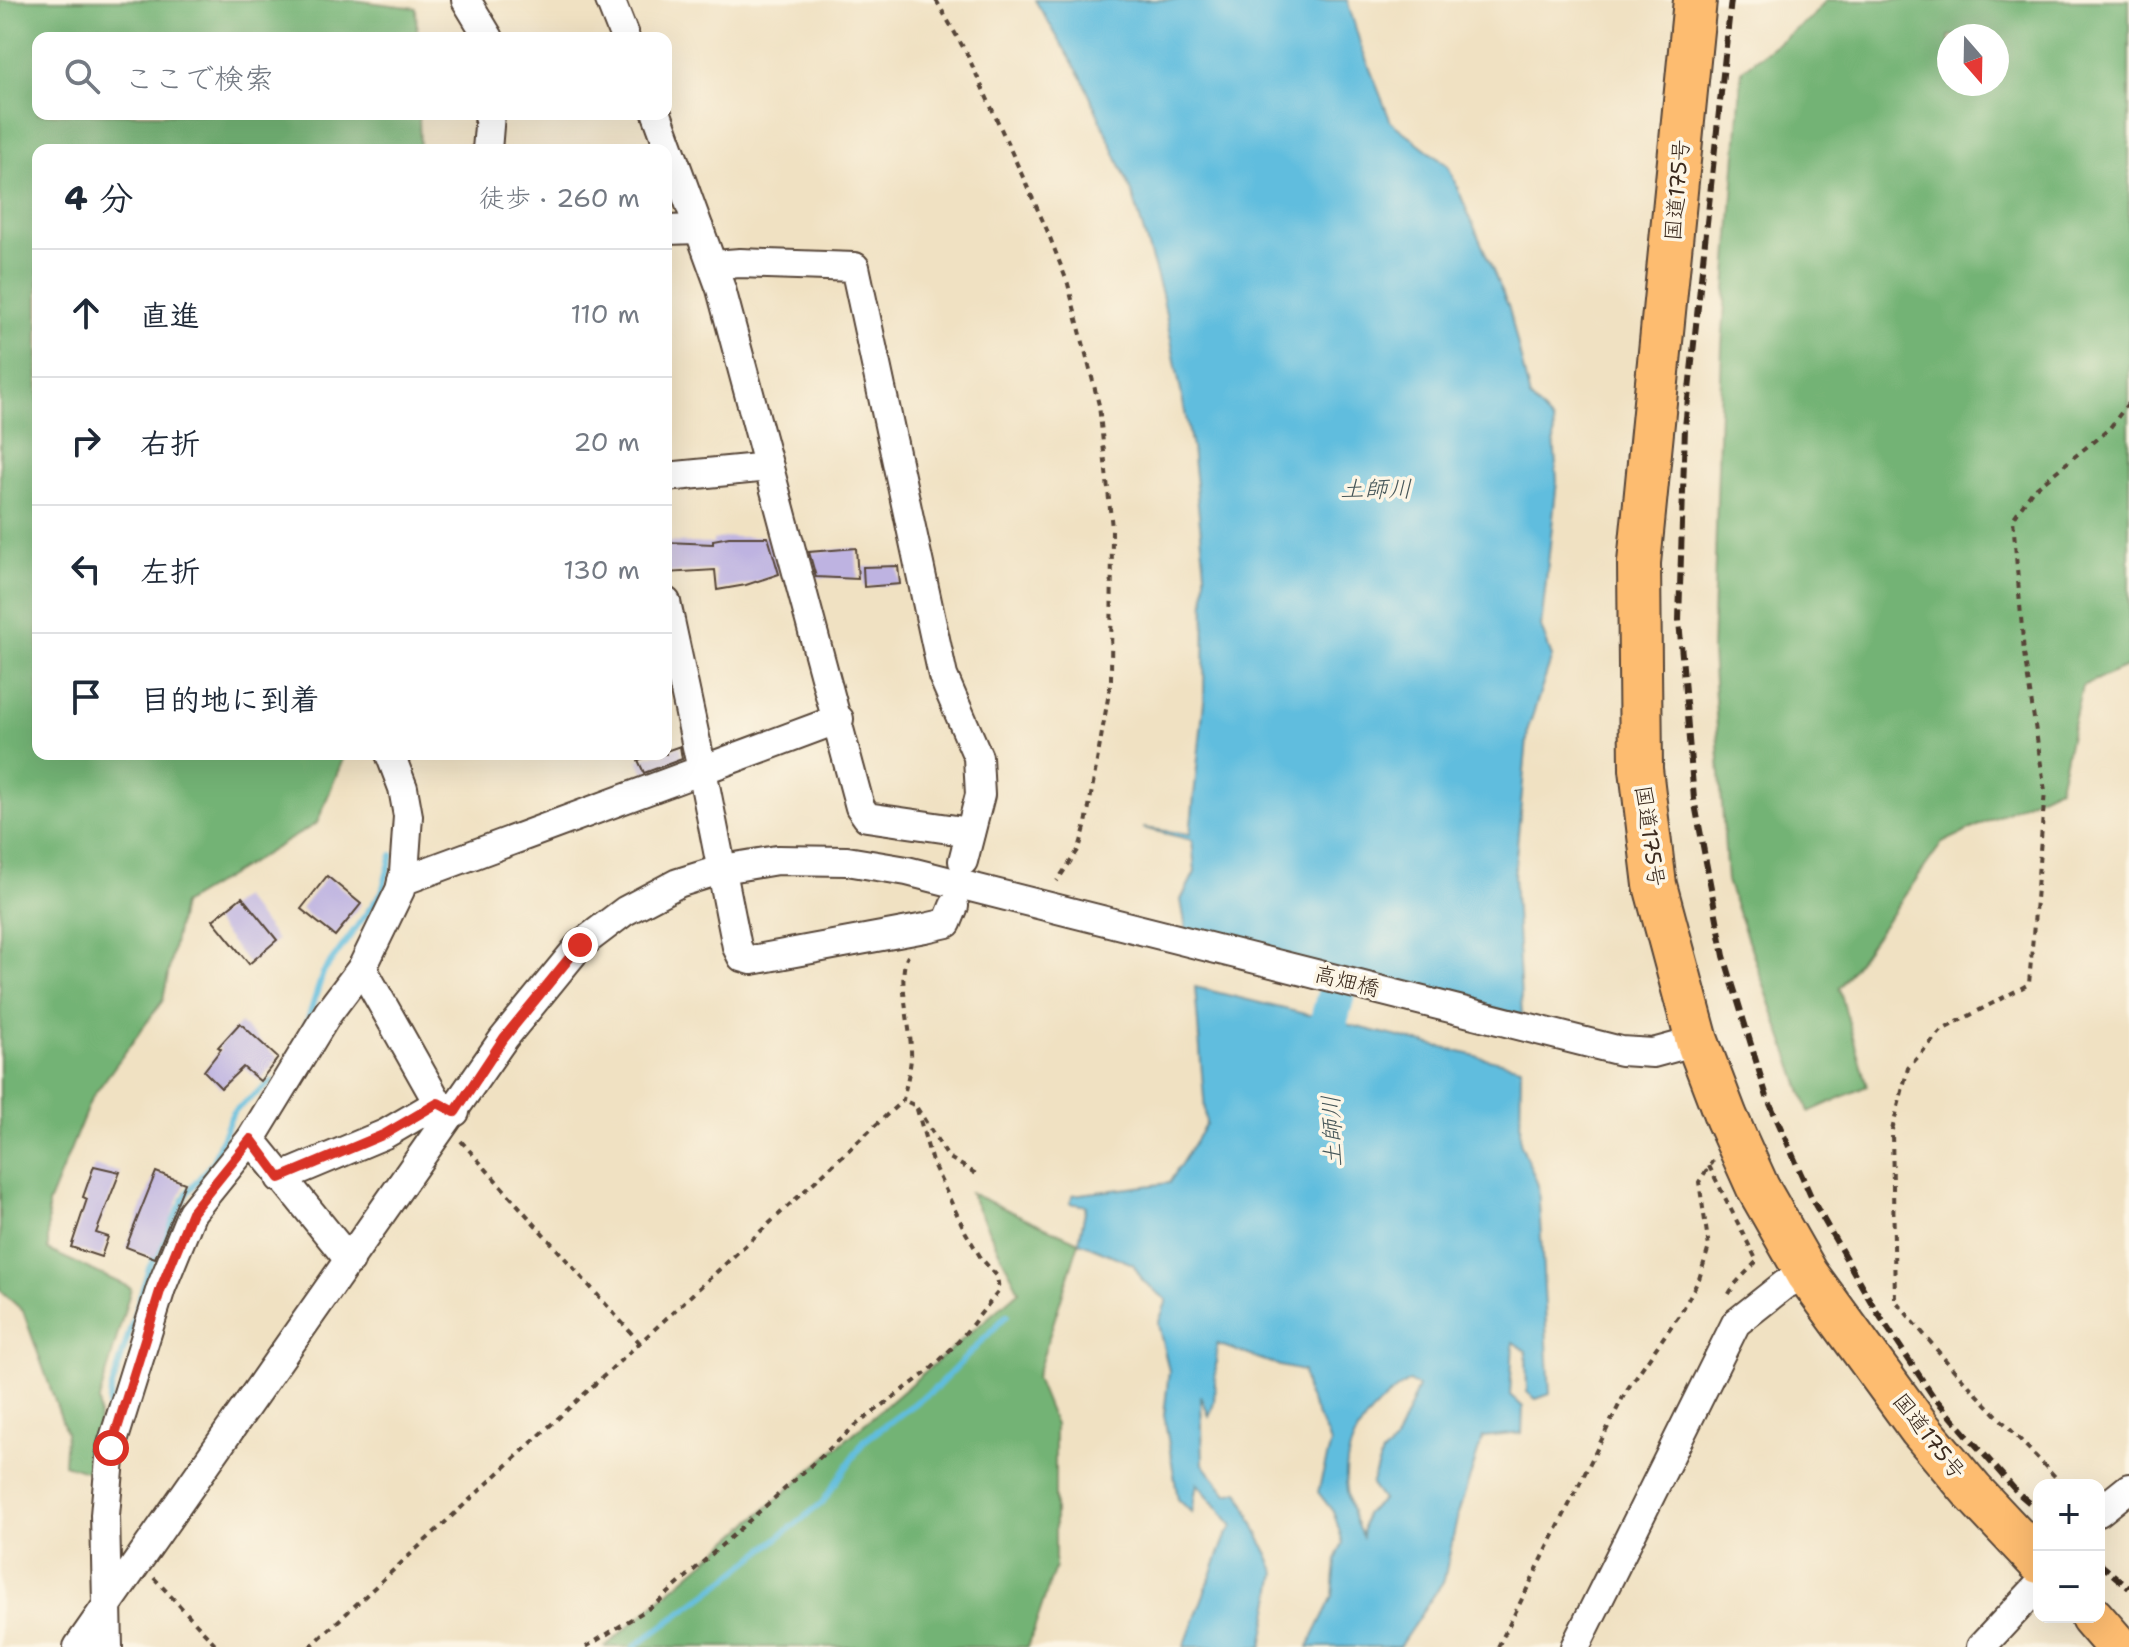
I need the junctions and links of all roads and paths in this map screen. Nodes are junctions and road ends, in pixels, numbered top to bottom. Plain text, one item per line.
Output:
1 (466, 0) edge
2 (610, 0) edge
3 (936, 0) edge
4 (1695, 0) edge
5 (485, 32) edge
6 (623, 32) edge
7 (490, 120) edge
8 (659, 120) edge
9 (488, 144) edge
10 (668, 144) edge
11 (672, 155) edge
12 (699, 229) junction
13 (672, 230) edge
14 (714, 265) junction
15 (2129, 402) edge
16 (769, 467) junction
17 (672, 476) edge
18 (672, 630) edge
19 (839, 719) junction
20 (392, 760) edge
21 (702, 770) junction
22 (970, 832) junction
23 (963, 861) dead end
24 (723, 869) junction
25 (402, 881) junction
26 (1057, 881) dead end
27 (954, 906) dead end
28 (925, 928) junction
29 (362, 968) junction
30 (1697, 1041) junction
31 (903, 1100) junction
32 (916, 1106) junction
33 (449, 1116) junction
34 (251, 1139) junction
35 (1715, 1157) dead end
36 (1709, 1166) junction
37 (978, 1175) dead end
38 (280, 1178) junction
39 (350, 1261) junction
40 (1807, 1274) junction
41 (1720, 1310) dead end
42 (640, 1343) junction
43 (2057, 1479) edge
44 (2129, 1488) edge
45 (2105, 1507) edge
46 (2033, 1556) edge
47 (139, 1562) junction
48 (2033, 1591) edge
49 (108, 1606) junction
50 (2097, 1623) edge
51 (78, 1647) edge
52 (108, 1647) edge
53 (218, 1647) edge
54 (310, 1647) edge
55 (586, 1647) edge
56 (1498, 1647) edge
57 (1575, 1647) edge
58 (1981, 1647) edge
59 (2118, 1647) edge

1 - 5 street
2 - 6 street
3 - 26 path
4 - 30 highway, 国道175号
7 - 9 street
8 - 10 street
11 - 12 street
12 - 13 street
12 - 14 street
14 - 16 street
14 - 22 street
15 - 43 path
16 - 17 street
16 - 19 street
18 - 21 street
19 - 21 street
19 - 22 street
20 - 25 street
21 - 24 street
21 - 25 street
22 - 23 street
24 - 28 street
24 - 30 street, 高畑橋
24 - 33 street, 高畑橋
25 - 29 street
27 - 28 street
28 - 31 path
29 - 33 street
29 - 34 street
30 - 40 highway, 国道175号
31 - 32 path
31 - 42 path
32 - 37 path
32 - 55 path
33 - 38 street
33 - 39 street, 高畑橋
33 - 42 path
34 - 38 street
34 - 49 street
35 - 36 path
36 - 41 path
36 - 56 path
38 - 39 street
39 - 47 street, 高畑橋
40 - 46 highway, 国道175号
40 - 57 street
42 - 54 path
44 - 45 street
47 - 49 street, 高畑橋
47 - 53 path
48 - 58 street
49 - 51 street, 高畑橋
49 - 52 street
50 - 59 highway

